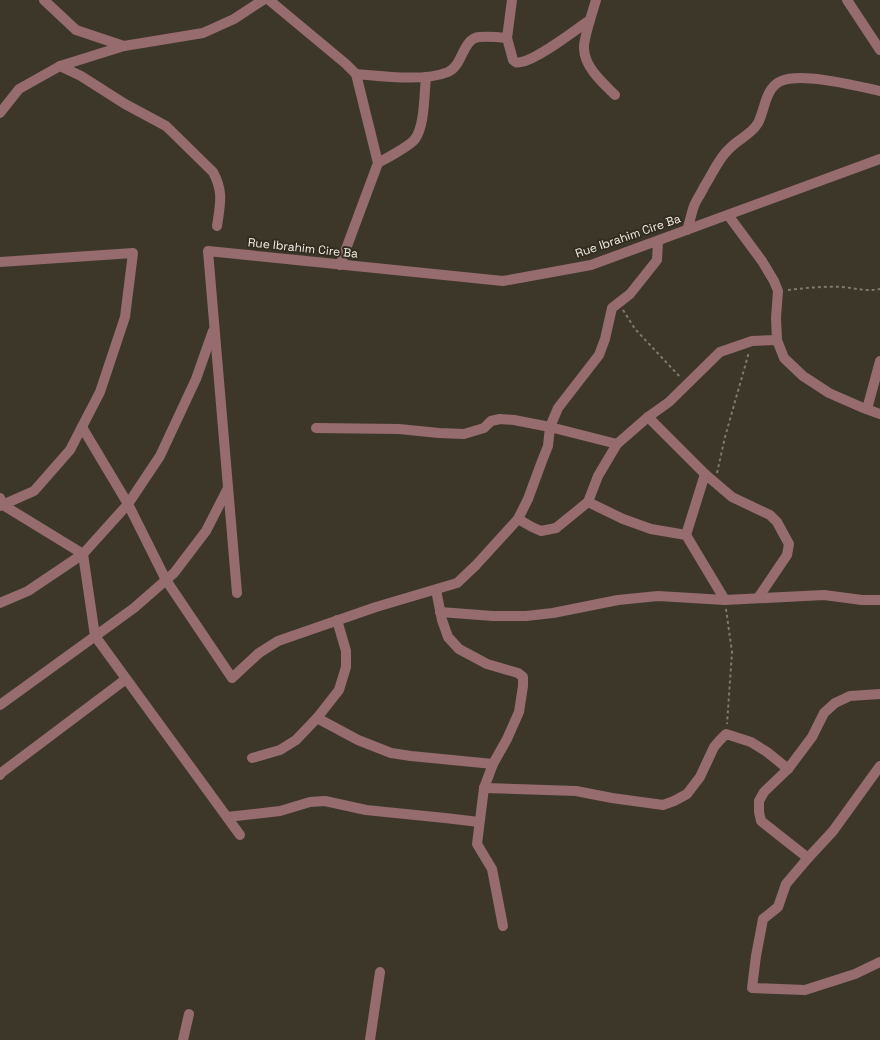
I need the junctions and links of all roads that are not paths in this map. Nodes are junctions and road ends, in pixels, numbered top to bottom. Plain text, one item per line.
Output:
1 (44, 0) edge
2 (262, 0) edge
3 (269, 0) edge
4 (512, 0) edge
5 (596, 0) edge
6 (847, 0) edge
7 (590, 20) junction
8 (507, 38) junction
9 (124, 46) junction
10 (880, 50) edge
11 (60, 66) junction
12 (356, 74) junction
13 (426, 77) junction
14 (880, 91) edge
15 (615, 95) dead end
16 (0, 113) edge
17 (880, 159) edge
18 (378, 164) junction
19 (728, 215) junction
20 (217, 226) dead end
21 (687, 230) junction
22 (658, 241) junction
23 (0, 262) edge
24 (340, 265) junction
25 (214, 328) junction
26 (777, 340) junction
27 (880, 361) edge
28 (867, 409) junction
29 (880, 414) edge
30 (648, 417) junction
31 (82, 427) junction
32 (550, 427) junction
33 (316, 428) dead end
34 (617, 444) junction
35 (705, 474) junction
36 (228, 488) junction
37 (588, 502) junction
38 (1, 503) edge
39 (128, 504) junction
40 (518, 519) junction
41 (686, 535) junction
42 (83, 554) junction
43 (166, 580) junction
44 (436, 590) junction
45 (238, 593) dead end
46 (758, 598) junction
47 (725, 600) junction
48 (880, 600) edge
49 (0, 603) edge
50 (440, 612) junction
51 (337, 620) junction
52 (95, 636) junction
53 (126, 679) junction
54 (880, 694) edge
55 (0, 704) edge
56 (317, 718) junction
57 (252, 758) dead end
58 (493, 764) junction
59 (880, 766) edge
60 (788, 769) junction
61 (0, 773) edge
62 (484, 788) junction
63 (227, 817) junction
64 (479, 822) junction
65 (240, 835) dead end
66 (808, 858) junction
67 (503, 926) dead end
68 (880, 962) edge
69 (380, 972) dead end
70 (189, 1014) dead end
71 (183, 1040) edge
72 (370, 1040) edge

1 - 9 street
2 - 9 street
3 - 12 street
4 - 8 street
5 - 7 street
6 - 10 street
7 - 8 street
7 - 15 street
8 - 13 street
9 - 11 street
11 - 16 street
11 - 20 street
12 - 13 street
12 - 18 street
13 - 18 street
14 - 21 street
17 - 19 street, Rue Ibrahim Cire Ba
18 - 24 street
19 - 21 street, Rue Ibrahim Cire Ba
19 - 26 street
21 - 22 street, Rue Ibrahim Cire Ba
22 - 24 street, Rue Ibrahim Cire Ba
22 - 32 street
23 - 31 street
24 - 25 street, Rue Ibrahim Cire Ba
25 - 36 street
25 - 39 street
26 - 28 street
26 - 30 street
27 - 28 street
28 - 29 street
30 - 34 street
30 - 35 street
31 - 38 street
31 - 39 street
32 - 33 street
32 - 34 street
32 - 40 street
34 - 37 street
35 - 41 street
35 - 46 street
36 - 43 street
36 - 45 street
37 - 40 street
37 - 41 street
38 - 42 street
39 - 42 street
39 - 43 street
40 - 44 street
41 - 47 street
42 - 49 street
42 - 52 street
43 - 51 street
43 - 52 street
44 - 50 street
44 - 51 street
46 - 47 street
46 - 48 street
47 - 50 street
50 - 58 street
51 - 56 street
52 - 53 street
52 - 55 street
53 - 61 street
53 - 63 street
54 - 60 street
56 - 57 street
56 - 58 street
58 - 62 street
59 - 66 street
60 - 62 street
60 - 66 street
62 - 64 street
63 - 64 street
63 - 65 street
64 - 67 street
66 - 68 street
69 - 72 street
70 - 71 street

